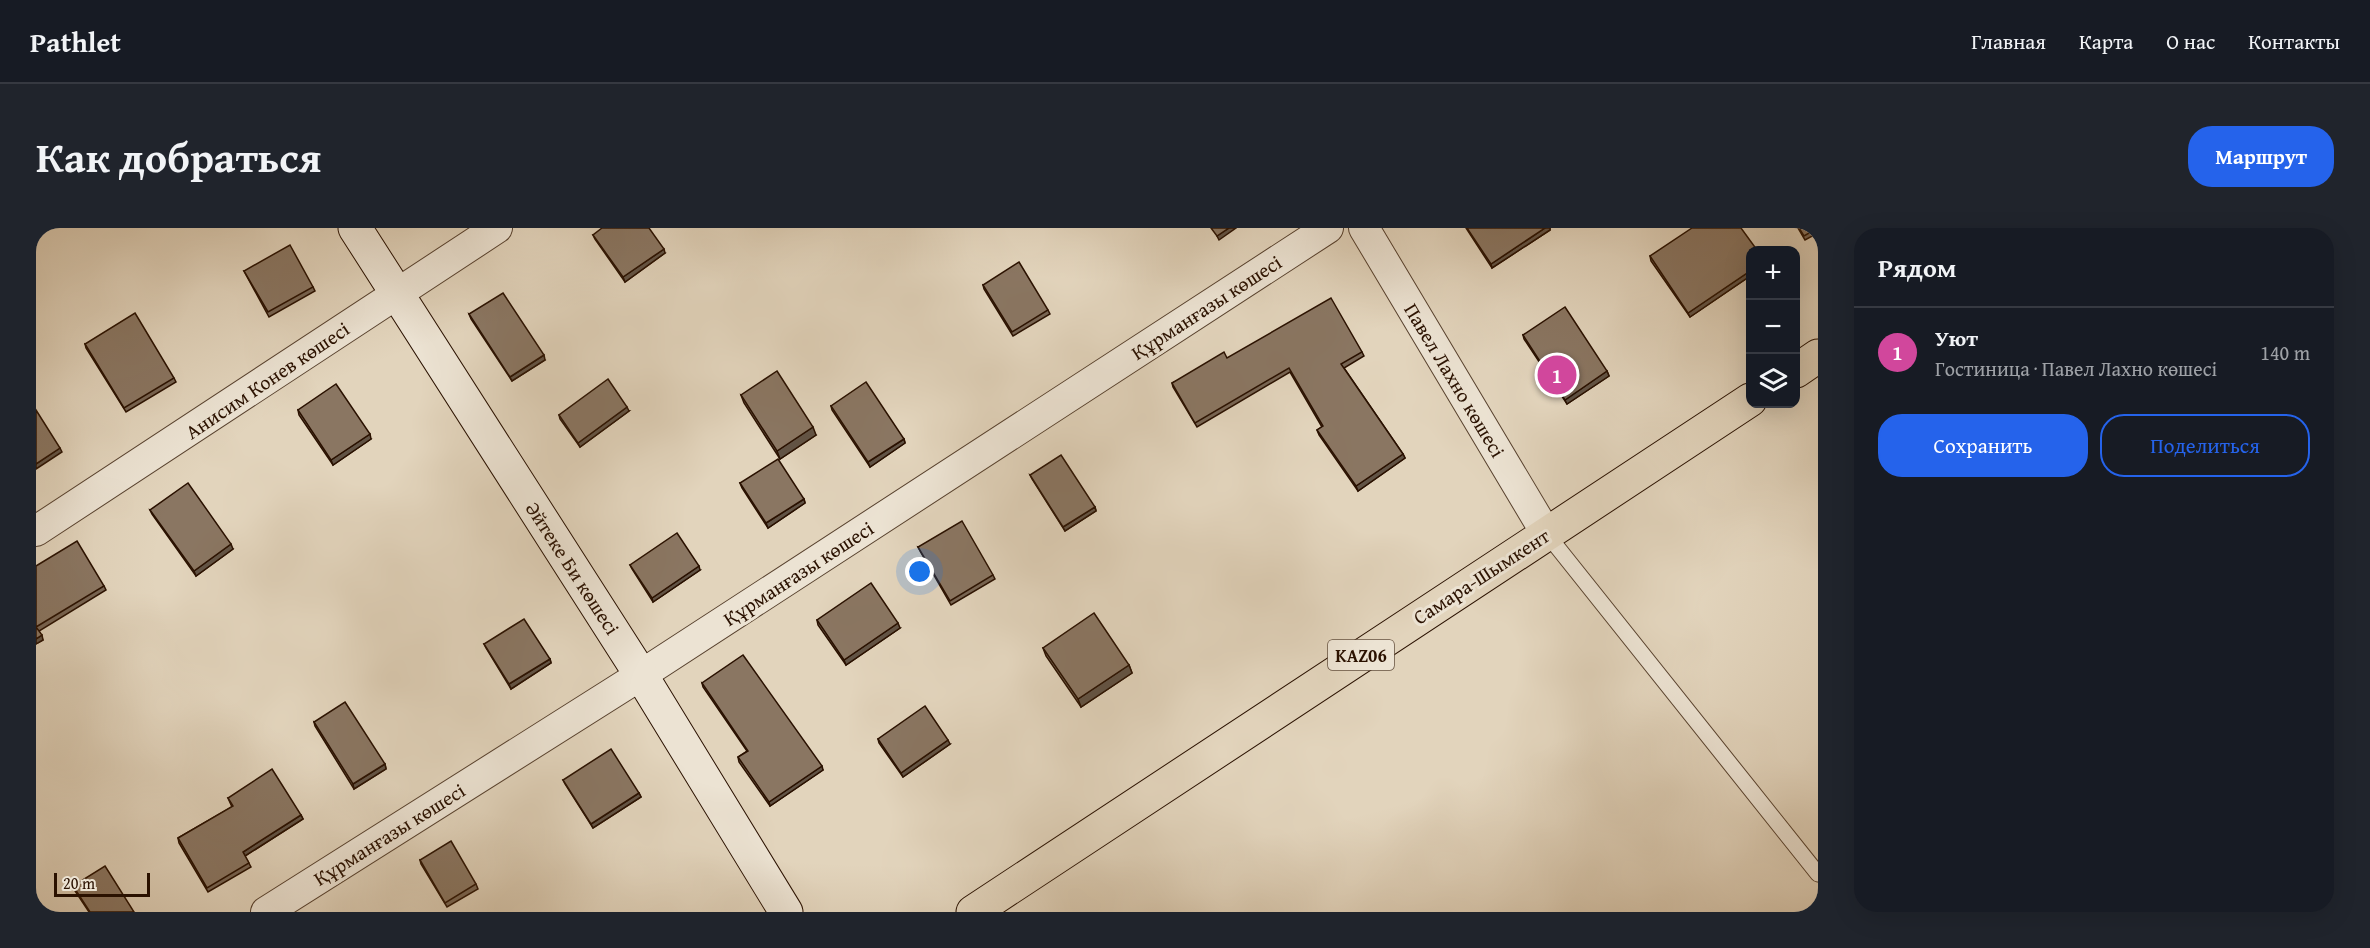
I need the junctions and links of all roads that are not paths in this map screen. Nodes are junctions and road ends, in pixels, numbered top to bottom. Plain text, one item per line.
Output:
1 (355, 228) edge
2 (497, 228) edge
3 (1328, 228) edge
4 (1364, 228) edge
5 (397, 292) junction
6 (1818, 356) edge
7 (1800, 368) edge
8 (1746, 403) edge
9 (36, 531) edge
10 (1546, 533) junction
11 (641, 675) junction
12 (1818, 874) edge
13 (266, 912) edge
14 (786, 912) edge
15 (973, 912) edge

1 - 5 main road, Әйтеке Би көшесі
2 - 5 street, Анисим Конев көшесі
3 - 11 street, Құрманғазы көшесі
4 - 10 street, Павел Лахно көшесі
5 - 9 street, Анисим Конев көшесі
5 - 11 main road, Әйтеке Би көшесі
6 - 7 highway
8 - 10 highway, Самара-Шымкент / KАZ06
10 - 12 lane
10 - 15 highway, Самара-Шымкент / KАZ06
11 - 13 street, Құрманғазы көшесі
11 - 14 main road, Әйтеке Би көшесі

